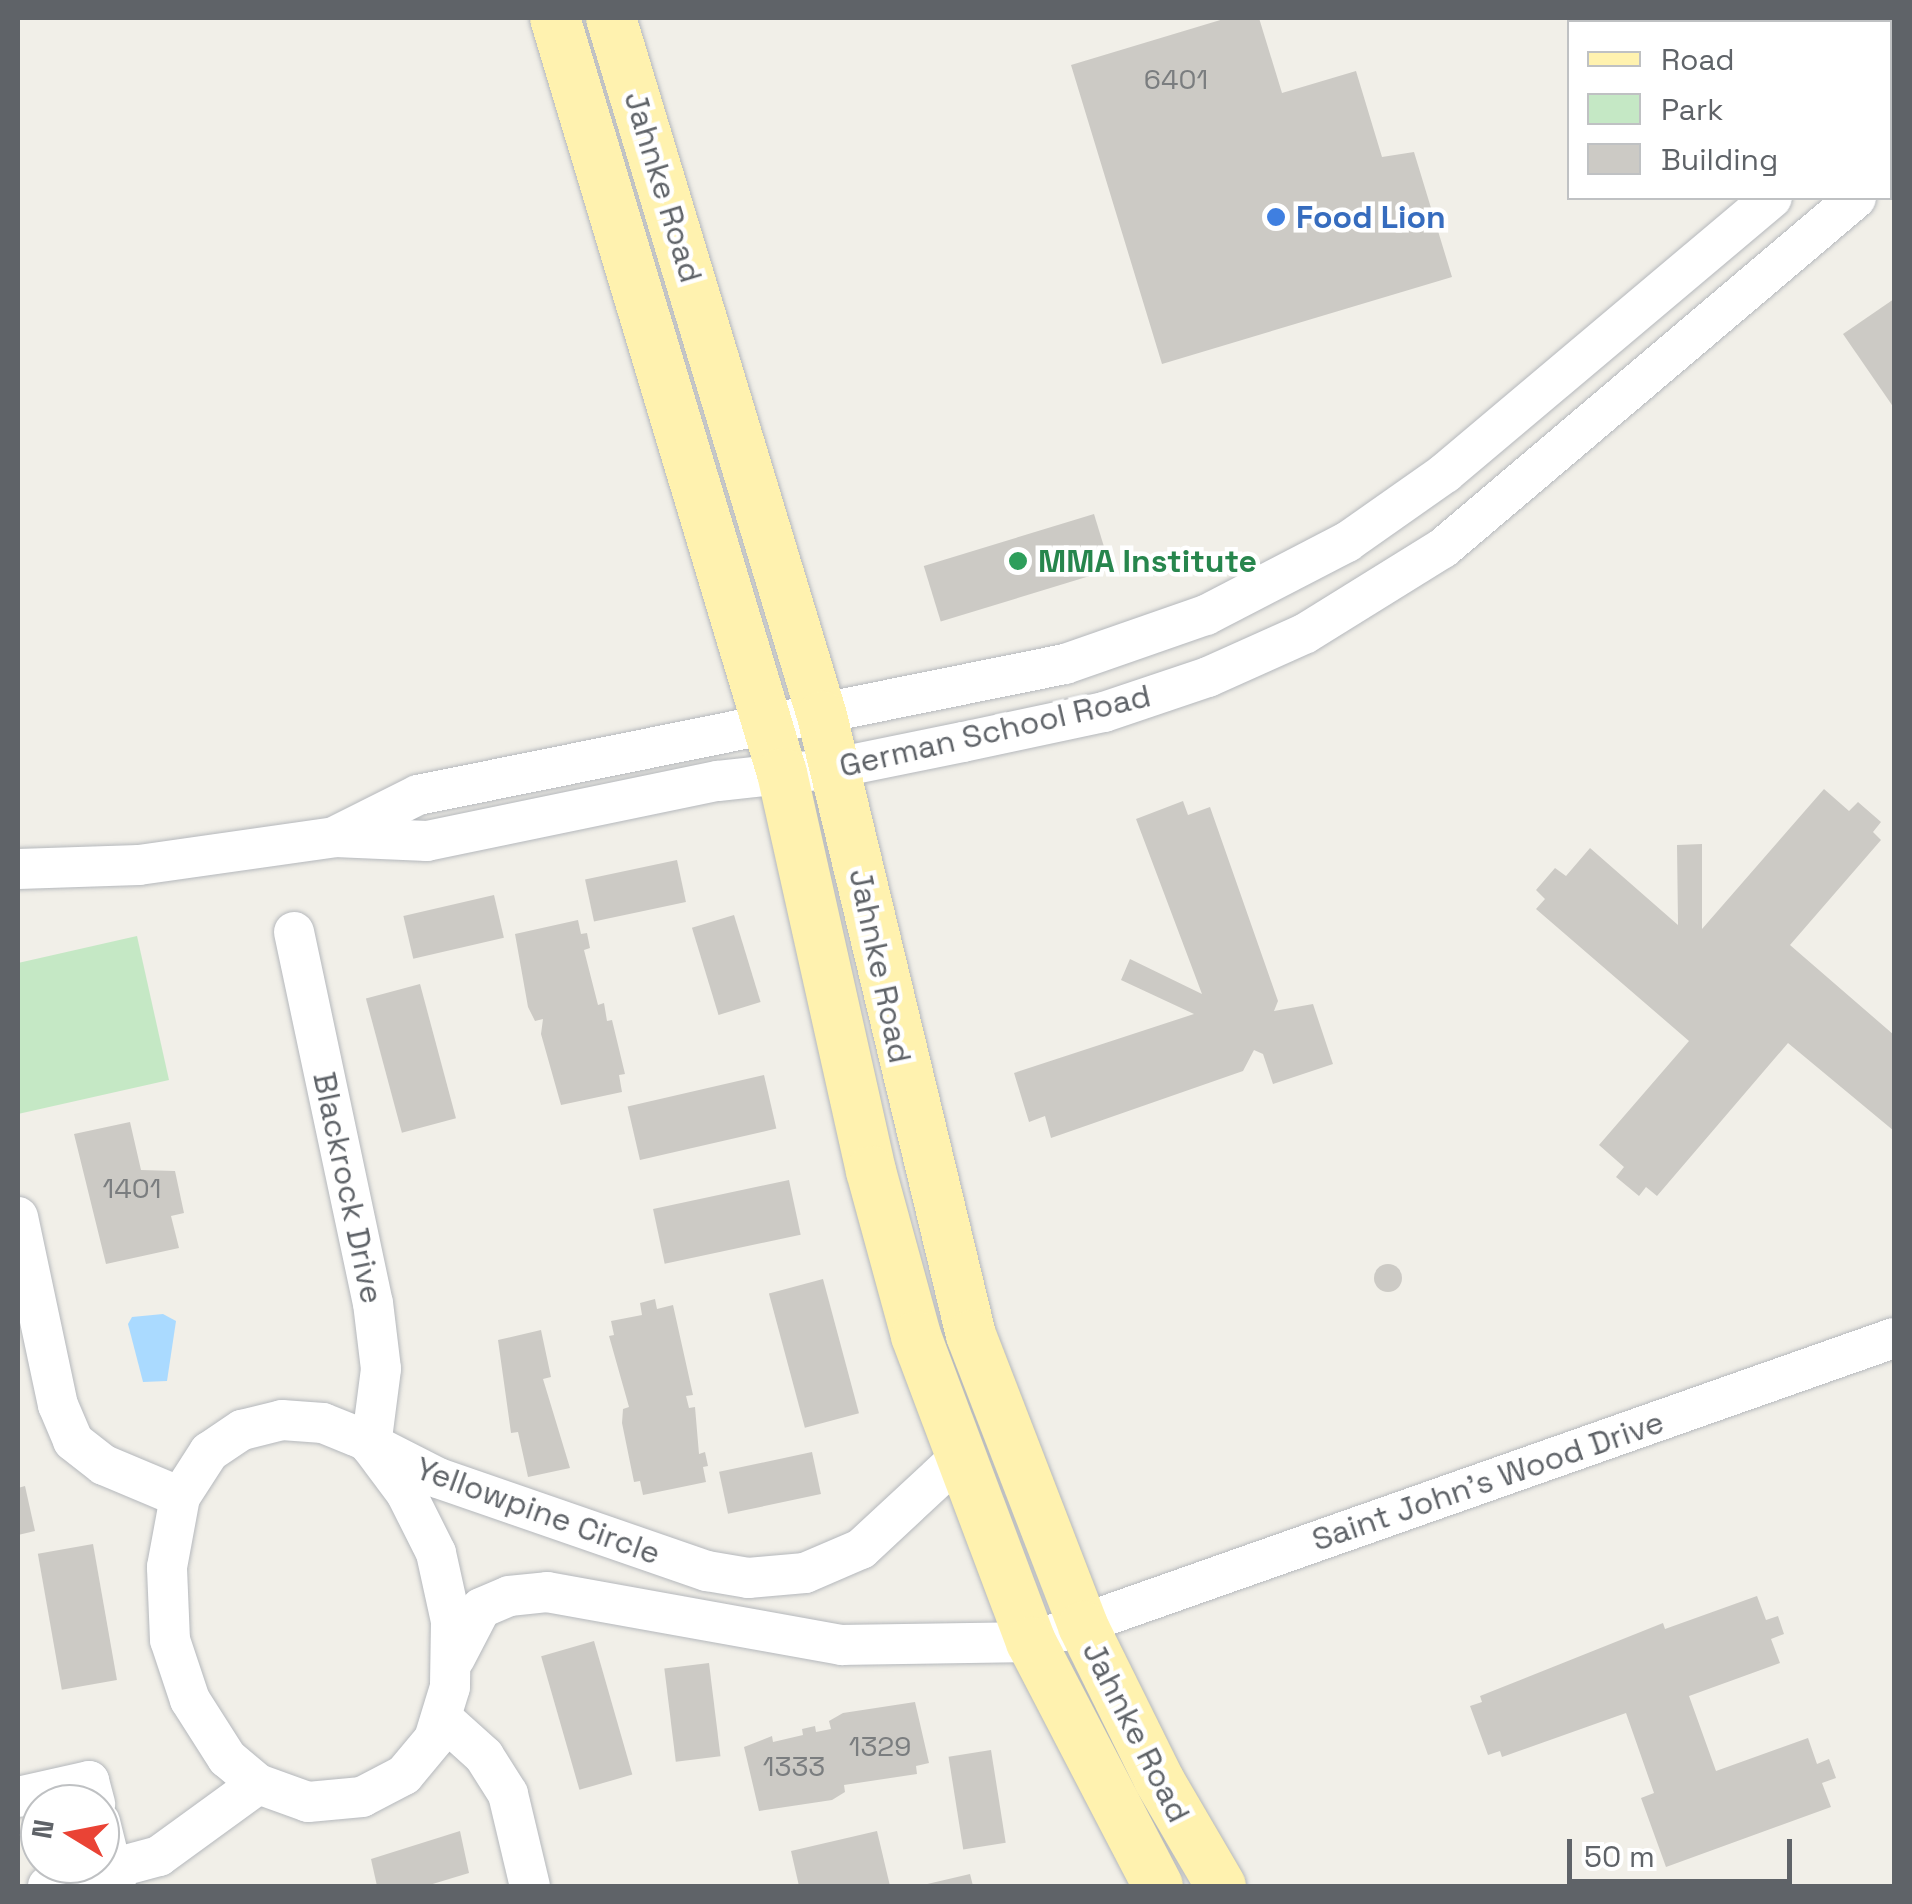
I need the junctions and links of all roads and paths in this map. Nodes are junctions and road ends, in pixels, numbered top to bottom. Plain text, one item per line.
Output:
1 (555, 18) edge
2 (611, 18) edge
3 (1770, 200) edge
4 (1854, 200) edge
5 (822, 716) junction
6 (768, 723) junction
7 (834, 768) junction
8 (782, 774) junction
9 (335, 837) junction
10 (18, 869) edge
11 (294, 932) dead end
12 (18, 1217) edge
13 (1894, 1338) edge
14 (371, 1446) junction
15 (958, 1459) junction
16 (180, 1497) junction
17 (707, 1571) junction
18 (1083, 1626) junction
19 (806, 1640) junction
20 (1032, 1642) junction
21 (452, 1666) junction
22 (442, 1718) junction
23 (258, 1784) junction
24 (120, 1876) edge
25 (530, 1886) edge
26 (1158, 1886) edge
27 (1221, 1886) edge

1 - 6 main road, Jahnke Road
2 - 5 main road, Jahnke Road
3 - 5 street, German School Road
4 - 7 street, German School Road
5 - 6 street, German School Road
5 - 7 main road, Jahnke Road
6 - 8 main road, Jahnke Road
6 - 9 street, German School Road
7 - 8 street, German School Road
7 - 18 main road, Jahnke Road
8 - 9 street, German School Road
8 - 15 main road, Jahnke Road
9 - 10 street, German School Road
11 - 14 street, Blackrock Drive
12 - 16 street
13 - 18 street, Saint John's Wood Drive
14 - 16 street, Yellowpine Circle
14 - 17 street, Yellowpine Circle
14 - 21 street, Yellowpine Circle
15 - 17 street, Yellowpine Circle
15 - 20 main road, Jahnke Road
16 - 23 street, Yellowpine Circle
17 - 19 street, Yellowpine Circle
18 - 20 street, Yellowpine Circle
18 - 27 main road, Jahnke Road
19 - 20 street, Yellowpine Circle
19 - 21 street, Yellowpine Circle
20 - 26 main road, Jahnke Road
21 - 22 street, Yellowpine Circle
22 - 23 street, Yellowpine Circle
22 - 25 street
23 - 24 street

